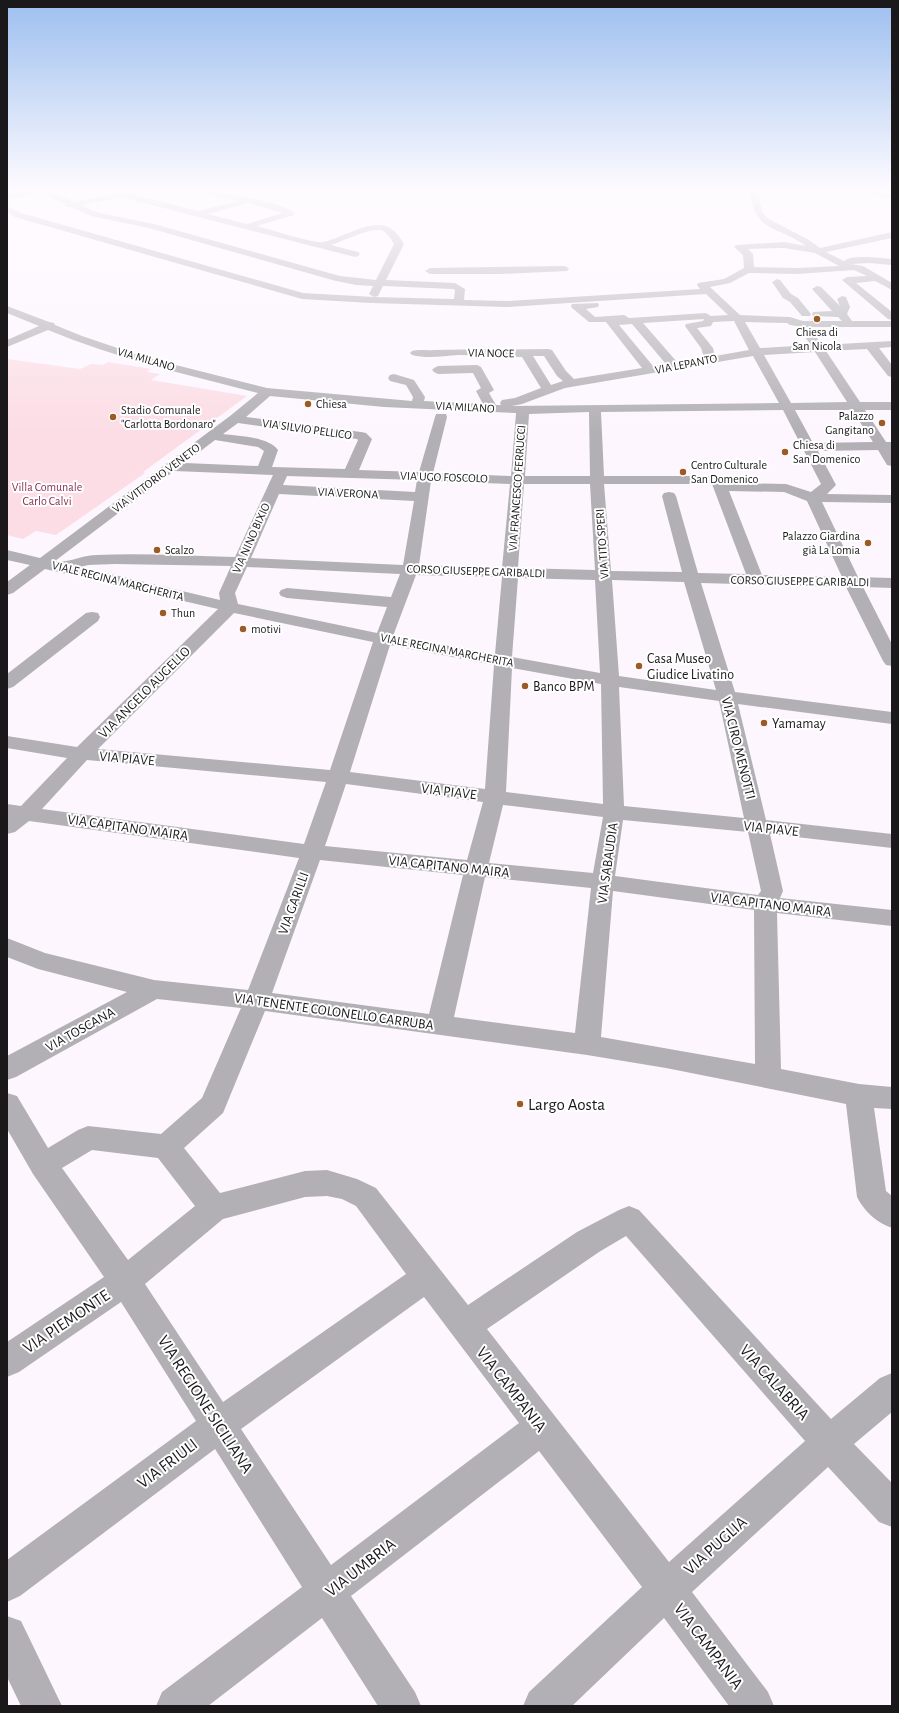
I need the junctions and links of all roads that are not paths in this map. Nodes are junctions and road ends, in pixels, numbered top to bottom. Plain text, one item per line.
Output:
1 (217, 272) edge
2 (319, 272) edge
3 (385, 272) edge
4 (426, 272) edge
5 (740, 272) edge
6 (867, 272) edge
7 (879, 279) junction
8 (777, 282) dead end
9 (380, 283) junction
10 (421, 284) junction
11 (892, 287) edge
12 (817, 289) dead end
13 (709, 291) junction
14 (842, 299) dead end
15 (371, 300) junction
16 (719, 300) junction
17 (414, 302) junction
18 (459, 303) junction
19 (665, 304) dead end
20 (7, 308) edge
21 (806, 314) junction
22 (842, 314) junction
23 (25, 316) junction
24 (735, 316) junction
25 (892, 317) edge
26 (628, 320) junction
27 (790, 320) junction
28 (7, 323) edge
29 (851, 324) junction
30 (892, 324) edge
31 (50, 325) junction
32 (810, 336) dead end
33 (7, 344) edge
34 (892, 344) edge
35 (871, 346) junction
36 (816, 348) junction
37 (756, 352) junction
38 (416, 353) dead end
39 (524, 353) junction
40 (710, 359) junction
41 (674, 366) junction
42 (438, 370) dead end
43 (651, 371) junction
44 (892, 373) edge
45 (394, 378) dead end
46 (571, 383) junction
47 (548, 390) junction
48 (267, 392) junction
49 (417, 405) junction
50 (855, 405) junction
51 (787, 406) junction
52 (892, 406) edge
53 (487, 407) junction
54 (595, 408) junction
55 (523, 410) junction
56 (441, 417) dead end
57 (234, 419) junction
58 (212, 436) junction
59 (887, 446) edge
60 (809, 448) junction
61 (892, 462) edge
62 (171, 467) junction
63 (264, 470) junction
64 (282, 470) junction
65 (350, 474) junction
66 (426, 477) junction
67 (517, 480) junction
68 (597, 480) junction
69 (718, 483) junction
70 (274, 489) junction
71 (669, 496) dead end
72 (422, 497) junction
73 (813, 498) junction
74 (892, 499) edge
75 (7, 554) edge
76 (43, 562) junction
77 (241, 562) junction
78 (292, 564) junction
79 (62, 569) junction
80 (410, 570) junction
81 (510, 572) junction
82 (604, 575) junction
83 (691, 578) junction
84 (756, 580) junction
85 (852, 582) junction
86 (892, 583) edge
87 (7, 590) edge
88 (287, 593) junction
89 (397, 602) junction
90 (230, 607) junction
91 (92, 617) dead end
92 (282, 618) junction
93 (383, 639) junction
94 (503, 661) junction
95 (892, 661) edge
96 (610, 680) junction
97 (7, 683) edge
98 (727, 697) junction
99 (892, 718) edge
100 (7, 742) edge
101 (82, 754) junction
102 (338, 777) junction
103 (495, 797) junction
104 (16, 812) edge
105 (614, 812) junction
106 (758, 826) junction
107 (7, 827) edge
108 (892, 841) edge
109 (312, 852) junction
110 (476, 869) junction
111 (602, 882) junction
112 (765, 904) junction
113 (892, 918) edge
114 (7, 947) edge
115 (154, 989) junction
116 (257, 1000) junction
117 (439, 1025) junction
118 (587, 1045) junction
119 (7, 1068) edge
120 (768, 1077) junction
121 (859, 1095) junction
122 (892, 1098) edge
123 (7, 1104) edge
124 (166, 1147) junction
125 (43, 1165) junction
126 (882, 1206) edge
127 (214, 1208) junction
128 (427, 1277) junction
129 (125, 1281) junction
130 (464, 1326) junction
131 (7, 1361) edge
132 (892, 1390) edge
133 (220, 1424) junction
134 (542, 1427) junction
135 (829, 1442) junction
136 (892, 1509) edge
137 (7, 1583) edge
138 (666, 1589) junction
139 (327, 1592) junction
140 (7, 1635) edge
141 (42, 1706) edge
142 (176, 1706) edge
143 (401, 1706) edge
144 (543, 1706) edge
145 (754, 1706) edge

1 - 15 street
2 - 9 street
3 - 9 street
4 - 10 street
5 - 13 street
6 - 7 street
7 - 11 street
7 - 25 street
8 - 21 street
9 - 10 street
9 - 15 street
10 - 17 street
10 - 18 street
12 - 22 street
13 - 16 street
13 - 18 street
14 - 22 street
15 - 17 street
16 - 19 street
16 - 24 street
17 - 18 street
20 - 23 street, VIA MILANO
21 - 22 street
21 - 27 street
22 - 29 street
23 - 28 street
23 - 31 street, VIA MILANO
24 - 26 street
24 - 27 street
24 - 37 street
24 - 40 street
26 - 41 street
26 - 43 street
27 - 29 street
29 - 30 street
31 - 33 street
31 - 48 street, VIA MILANO
32 - 36 street
34 - 35 street, VIA LEPANTO
35 - 36 street, VIA LEPANTO
35 - 44 street
36 - 37 street, VIA LEPANTO
36 - 50 street
37 - 40 street, VIA LEPANTO
37 - 51 street
38 - 39 street, VIA NOCE
39 - 46 street
39 - 47 street, VIA NOCE
40 - 41 street, VIA LEPANTO
41 - 43 street, VIA LEPANTO
42 - 53 street
43 - 46 street, VIA LEPANTO
45 - 49 street
46 - 47 street, VIA LEPANTO
47 - 53 street, VIA LEPANTO
48 - 49 street, VIA MILANO
48 - 57 street, VIA VITTORIO VENETO
49 - 53 street, VIA MILANO
50 - 51 street, VIA MILANO
50 - 52 street, VIA MILANO
50 - 59 street
51 - 54 street, VIA MILANO
51 - 60 street
53 - 55 street, VIA MILANO
54 - 55 street, VIA MILANO
54 - 68 street, VIA TITO SPERI
55 - 67 street, VIA FRANCESCO FERRUCCI
56 - 66 street, VIA GARILLI
57 - 58 street, VIA VITTORIO VENETO
57 - 65 street, VIA SILVIO PELLICO
58 - 62 street, VIA VITTORIO VENETO
58 - 63 street
59 - 60 street
59 - 61 street
60 - 73 street
62 - 63 street, VIA UGO FOSCOLO
62 - 76 street, VIA VITTORIO VENETO
63 - 64 street, VIA UGO FOSCOLO
64 - 65 street, VIA UGO FOSCOLO
64 - 70 street, VIA NINO BIXIO
65 - 66 street, VIA UGO FOSCOLO
66 - 67 street, VIA UGO FOSCOLO
66 - 72 street, VIA GARILLI
67 - 68 street, VIA UGO FOSCOLO
67 - 81 street, VIA FRANCESCO FERRUCCI
68 - 69 street, VIA UGO FOSCOLO
68 - 82 street, VIA TITO SPERI
69 - 73 street, VIA UGO FOSCOLO
69 - 84 street
70 - 72 street, VIA VERONA
70 - 77 street, VIA NINO BIXIO
71 - 83 street, VIA CIRO MENOTTI
72 - 80 street, VIA GARILLI
73 - 74 street, VIA UGO FOSCOLO
73 - 85 street
75 - 76 street, VIALE REGINA MARGHERITA
76 - 79 street, VIALE REGINA MARGHERITA
76 - 87 street, VIA VITTORIO VENETO
77 - 78 street, CORSO GIUSEPPE GARIBALDI
77 - 79 street, CORSO GIUSEPPE GARIBALDI
77 - 90 street, VIA NINO BIXIO
78 - 80 street, CORSO GIUSEPPE GARIBALDI
78 - 88 street
79 - 90 street, VIALE REGINA MARGHERITA
80 - 81 street, CORSO GIUSEPPE GARIBALDI
80 - 89 street, VIA GARILLI
81 - 82 street, CORSO GIUSEPPE GARIBALDI
81 - 94 street, VIA FRANCESCO FERRUCCI
82 - 83 street, CORSO GIUSEPPE GARIBALDI
82 - 96 street, VIA TITO SPERI
83 - 84 street, CORSO GIUSEPPE GARIBALDI
83 - 98 street, VIA CIRO MENOTTI
84 - 85 street, CORSO GIUSEPPE GARIBALDI
85 - 86 street, CORSO GIUSEPPE GARIBALDI
85 - 95 street
88 - 89 street
88 - 92 street
89 - 93 street, VIA GARILLI
90 - 92 street, VIALE REGINA MARGHERITA
90 - 101 street, VIA ANGELO AUGELLO
91 - 97 street
92 - 93 street, VIALE REGINA MARGHERITA
93 - 94 street, VIALE REGINA MARGHERITA
93 - 102 street, VIA GARILLI
94 - 96 street, VIALE REGINA MARGHERITA
94 - 103 street, VIA FRANCESCO FERRUCCI
96 - 98 street, VIALE REGINA MARGHERITA
96 - 105 street, VIA SABAUDIA
98 - 99 street, VIALE REGINA MARGHERITA
98 - 106 street, VIA CIRO MENOTTI
100 - 101 street, VIA PIAVE
101 - 102 street, VIA PIAVE
101 - 104 street, VIA ANGELO AUGELLO
102 - 103 street, VIA PIAVE
102 - 109 street, VIA GARILLI
103 - 105 street, VIA PIAVE
103 - 110 street, VIA FRANCESCO FERRUCCI
104 - 107 street, VIA ANGELO AUGELLO
104 - 109 street, VIA CAPITANO MAIRA
105 - 106 street, VIA PIAVE
105 - 111 street, VIA SABAUDIA
106 - 108 street, VIA PIAVE
106 - 112 street, VIA CIRO MENOTTI
109 - 110 street, VIA CAPITANO MAIRA
109 - 116 street, VIA GARILLI
110 - 111 street, VIA CAPITANO MAIRA
110 - 117 street, VIA FRANCESCO FERRUCCI
111 - 112 street, VIA CAPITANO MAIRA
111 - 118 street, VIA SABAUDIA
112 - 113 street, VIA CAPITANO MAIRA
112 - 120 street, VIA CIRO MENOTTI
114 - 115 street, VIA TENENTE COLONELLO CARRUBA
115 - 116 street, VIA TENENTE COLONELLO CARRUBA
115 - 119 street, VIA TOSCANA
116 - 117 street, VIA TENENTE COLONELLO CARRUBA
116 - 124 street, VIA GARILLI
117 - 118 street, VIA TENENTE COLONELLO CARRUBA
118 - 120 street, VIA TENENTE COLONELLO CARRUBA
120 - 121 street, VIA TENENTE COLONELLO CARRUBA
121 - 122 street, VIA TENENTE COLONELLO CARRUBA
121 - 126 street
123 - 125 street, VIA REGIONE SICILIANA
124 - 125 street
124 - 127 street
125 - 129 street, VIA REGIONE SICILIANA
127 - 128 street, VIA CAMPANIA
127 - 129 street, VIA PIEMONTE
128 - 130 street, VIA CAMPANIA
128 - 133 street, VIA FRIULI
129 - 131 street, VIA PIEMONTE
129 - 133 street, VIA REGIONE SICILIANA
130 - 134 street, VIA CAMPANIA
130 - 135 street, VIA CALABRIA
132 - 135 street, VIA PUGLIA
133 - 137 street, VIA FRIULI
133 - 139 street, VIA REGIONE SICILIANA
134 - 138 street, VIA CAMPANIA
134 - 139 street, VIA UMBRIA
135 - 136 street, VIA CALABRIA
135 - 138 street, VIA PUGLIA
138 - 144 street, VIA PUGLIA
138 - 145 street, VIA CAMPANIA
139 - 142 street, VIA UMBRIA
139 - 143 street, VIA REGIONE SICILIANA
140 - 141 street

